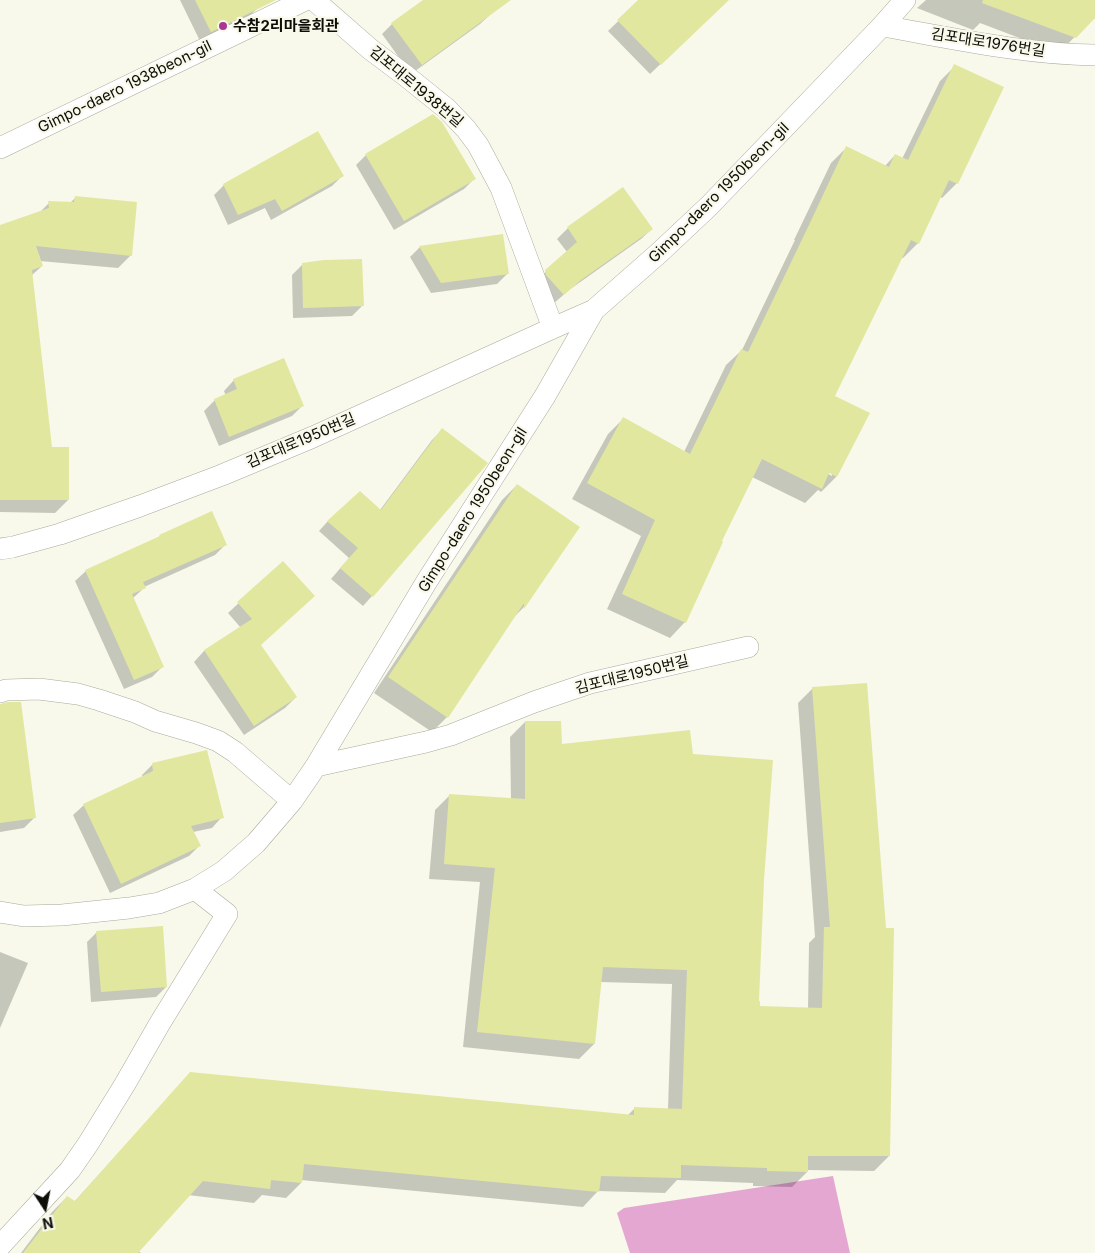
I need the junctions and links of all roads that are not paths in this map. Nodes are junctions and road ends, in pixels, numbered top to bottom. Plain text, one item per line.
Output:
1 (305, 0) edge
2 (314, 0) edge
3 (905, 0) edge
4 (882, 26) junction
5 (1095, 55) edge
6 (0, 148) edge
7 (594, 310) junction
8 (553, 328) junction
9 (0, 549) edge
10 (748, 647) dead end
11 (0, 692) edge
12 (316, 766) junction
13 (292, 801) junction
14 (195, 889) junction
15 (0, 912) edge
16 (0, 1246) edge

1 - 6 lane, Gimpo-daero 1938beon-gil
2 - 8 lane, 김포대로1938번길
3 - 4 lane, Gimpo-daero 1950beon-gil
4 - 5 lane, 김포대로1976번길
4 - 7 lane, Gimpo-daero 1950beon-gil
7 - 8 lane, 김포대로1950번길
7 - 12 lane, Gimpo-daero 1950beon-gil
8 - 9 lane, 김포대로1950번길
10 - 12 lane, 김포대로1950번길
11 - 13 lane
12 - 13 lane, Gimpo-daero 1950beon-gil
13 - 14 lane, Gimpo-daero 1950beon-gil
14 - 15 lane, Gimpo-daero 1950beon-gil
14 - 16 lane

